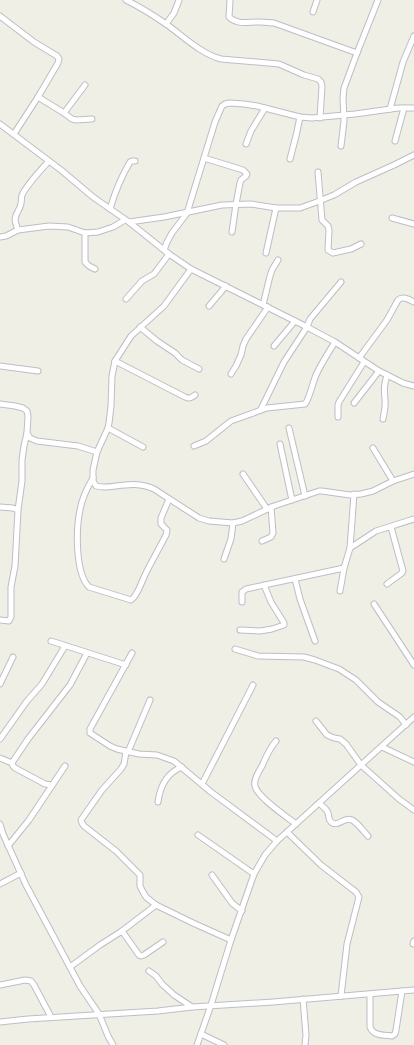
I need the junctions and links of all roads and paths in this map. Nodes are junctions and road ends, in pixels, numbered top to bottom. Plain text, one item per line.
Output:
1 (179, 0) edge
2 (230, 0) edge
3 (317, 0) edge
4 (378, 0) edge
5 (129, 1) edge
6 (313, 12) dead end
7 (0, 16) edge
8 (166, 24) junction
9 (414, 36) edge
10 (357, 53) junction
11 (85, 85) dead end
12 (38, 97) junction
13 (265, 108) junction
14 (404, 108) junction
15 (414, 108) edge
16 (390, 109) junction
17 (64, 113) junction
18 (344, 115) junction
19 (300, 117) junction
20 (320, 118) junction
21 (92, 119) dead end
22 (0, 124) edge
23 (14, 134) junction
24 (395, 141) dead end
25 (246, 144) dead end
26 (341, 146) dead end
27 (414, 155) edge
28 (204, 158) junction
29 (290, 159) dead end
30 (49, 161) junction
31 (135, 161) dead end
32 (318, 172) dead end
33 (321, 200) junction
34 (236, 204) junction
35 (110, 208) junction
36 (276, 208) junction
37 (187, 212) junction
38 (121, 216) junction
39 (392, 218) dead end
40 (127, 221) junction
41 (118, 224) junction
42 (414, 224) edge
43 (18, 230) junction
44 (85, 232) junction
45 (232, 232) dead end
46 (0, 237) edge
47 (361, 244) dead end
48 (164, 250) junction
49 (266, 253) dead end
50 (169, 254) junction
51 (278, 260) dead end
52 (95, 269) dead end
53 (191, 269) junction
54 (341, 282) dead end
55 (226, 286) junction
56 (126, 299) dead end
57 (414, 302) edge
58 (209, 306) dead end
59 (266, 306) junction
60 (295, 321) junction
61 (140, 327) junction
62 (307, 327) junction
63 (335, 342) junction
64 (274, 346) dead end
65 (358, 358) junction
66 (114, 361) junction
67 (364, 362) junction
68 (0, 366) edge
69 (199, 369) dead end
70 (38, 371) dead end
71 (379, 372) junction
72 (231, 374) dead end
73 (387, 375) junction
74 (414, 386) edge
75 (195, 395) dead end
76 (354, 403) dead end
77 (0, 404) edge
78 (261, 410) junction
79 (338, 417) dead end
80 (383, 419) dead end
81 (108, 428) junction
82 (289, 428) dead end
83 (29, 436) junction
84 (280, 444) dead end
85 (194, 446) dead end
86 (143, 447) dead end
87 (373, 448) dead end
88 (97, 452) junction
89 (243, 474) dead end
90 (414, 474) edge
91 (93, 478) junction
92 (393, 481) junction
93 (354, 494) junction
94 (305, 496) junction
95 (169, 499) junction
96 (292, 500) junction
97 (0, 507) edge
98 (269, 508) junction
99 (15, 509) junction
100 (414, 519) edge
101 (233, 523) junction
102 (391, 527) junction
103 (262, 541) dead end
104 (350, 548) junction
105 (224, 559) dead end
106 (344, 568) junction
107 (295, 579) junction
108 (387, 584) dead end
109 (264, 585) junction
110 (340, 592) dead end
111 (242, 602) dead end
112 (374, 604) dead end
113 (0, 620) edge
114 (240, 630) dead end
115 (51, 641) dead end
116 (315, 641) dead end
117 (65, 646) junction
118 (235, 649) dead end
119 (87, 653) junction
120 (132, 653) dead end
121 (13, 657) dead end
122 (126, 665) junction
123 (414, 665) edge
124 (0, 684) edge
125 (253, 685) dead end
126 (150, 700) dead end
127 (414, 717) edge
128 (316, 721) dead end
129 (406, 725) junction
130 (0, 739) edge
131 (276, 741) dead end
132 (382, 747) junction
133 (127, 752) junction
134 (0, 758) edge
135 (414, 762) edge
136 (12, 764) junction
137 (361, 765) junction
138 (65, 766) dead end
139 (182, 767) junction
140 (45, 784) junction
141 (202, 784) junction
142 (52, 785) junction
143 (48, 790) junction
144 (158, 802) dead end
145 (319, 803) junction
146 (414, 810) edge
147 (0, 824) edge
148 (296, 824) junction
149 (287, 832) junction
150 (198, 836) dead end
151 (368, 836) dead end
152 (277, 841) junction
153 (8, 846) junction
154 (21, 873) junction
155 (254, 874) junction
156 (212, 875) dead end
157 (0, 884) edge
158 (156, 905) junction
159 (242, 911) junction
160 (122, 931) junction
161 (231, 940) junction
162 (163, 942) dead end
163 (70, 967) junction
164 (149, 971) dead end
165 (0, 985) edge
166 (414, 990) edge
167 (402, 991) junction
168 (370, 994) junction
169 (341, 996) junction
170 (303, 999) junction
171 (211, 1005) junction
172 (192, 1007) junction
173 (99, 1014) junction
174 (51, 1017) junction
175 (0, 1022) edge
176 (201, 1034) junction
177 (113, 1045) edge
178 (197, 1045) edge
179 (224, 1045) edge
180 (305, 1045) edge

1 - 8 street
2 - 10 street
3 - 6 street
4 - 10 street
5 - 8 street
7 - 12 street
8 - 20 street
9 - 16 street
10 - 18 street
11 - 17 street
12 - 17 street
12 - 23 street
13 - 19 street
13 - 25 street
13 - 28 street
14 - 15 street
14 - 16 street
14 - 24 street
16 - 18 street
17 - 21 street
18 - 20 street
18 - 26 street
19 - 20 street
19 - 29 street
22 - 23 street
23 - 30 street
27 - 33 street
28 - 34 street
28 - 37 street
30 - 35 street
30 - 43 street
31 - 35 street
32 - 33 street
33 - 36 street
33 - 47 street
34 - 36 street
34 - 37 street
34 - 45 street
35 - 38 street
36 - 49 street
37 - 40 street
37 - 48 street
38 - 40 street
38 - 41 street
39 - 42 street
40 - 41 street
40 - 48 street
41 - 44 street
43 - 44 street
43 - 46 street
44 - 52 street
48 - 50 street
50 - 53 street
50 - 56 street
51 - 59 street
53 - 55 street
53 - 61 street
54 - 62 street
55 - 58 street
55 - 59 street
57 - 65 street
59 - 60 street
59 - 72 street
60 - 62 street
60 - 64 street
61 - 66 street
61 - 69 street
62 - 63 street
62 - 78 street
63 - 65 street
63 - 78 street
65 - 67 street
66 - 75 street
66 - 81 street
67 - 71 street
67 - 79 street
68 - 70 street
71 - 73 street
71 - 76 street
73 - 74 street
73 - 80 street
77 - 83 street
78 - 85 street
81 - 86 street
81 - 88 street
82 - 94 street
83 - 88 street
83 - 99 street
84 - 96 street
87 - 92 street
88 - 91 street
89 - 98 street
90 - 92 street
91 - 95 street
91 - 95 street
92 - 93 street
93 - 94 street
93 - 104 street
94 - 96 street
95 - 101 street
96 - 98 street
97 - 99 street
98 - 101 street
98 - 103 street
99 - 113 street
100 - 102 street
101 - 105 street
102 - 104 street
102 - 108 street
104 - 106 street
106 - 107 street
106 - 110 street
107 - 109 street
107 - 116 street
109 - 111 street
109 - 114 street
112 - 123 street
115 - 117 street
117 - 119 street
117 - 130 street
118 - 129 street
119 - 122 street
119 - 136 street
120 - 122 street
121 - 124 street
122 - 133 street
125 - 141 street
126 - 133 street
127 - 129 street
128 - 137 street
129 - 132 street
131 - 148 street
132 - 135 street
132 - 137 street
133 - 139 street
133 - 158 street
134 - 136 street
136 - 140 street
137 - 145 street
137 - 146 street
138 - 142 street
139 - 141 street
139 - 144 street
140 - 142 street
140 - 143 street
141 - 152 street
142 - 143 street
143 - 153 street
145 - 148 street
145 - 151 street
147 - 153 street
148 - 149 street
149 - 152 street
149 - 169 street
150 - 155 street
152 - 155 street
153 - 154 street
154 - 157 street
154 - 163 street
155 - 159 street
156 - 159 street
158 - 160 street
158 - 161 street
159 - 161 street
160 - 162 street
160 - 163 street
161 - 171 street
163 - 173 street
164 - 172 street
165 - 174 street
166 - 167 street
167 - 168 street
167 - 168 street
168 - 169 street
169 - 170 street
170 - 171 street
170 - 180 street
171 - 172 street
171 - 176 street
172 - 173 street
173 - 174 street
173 - 177 street
174 - 175 street
176 - 178 street
176 - 179 street

